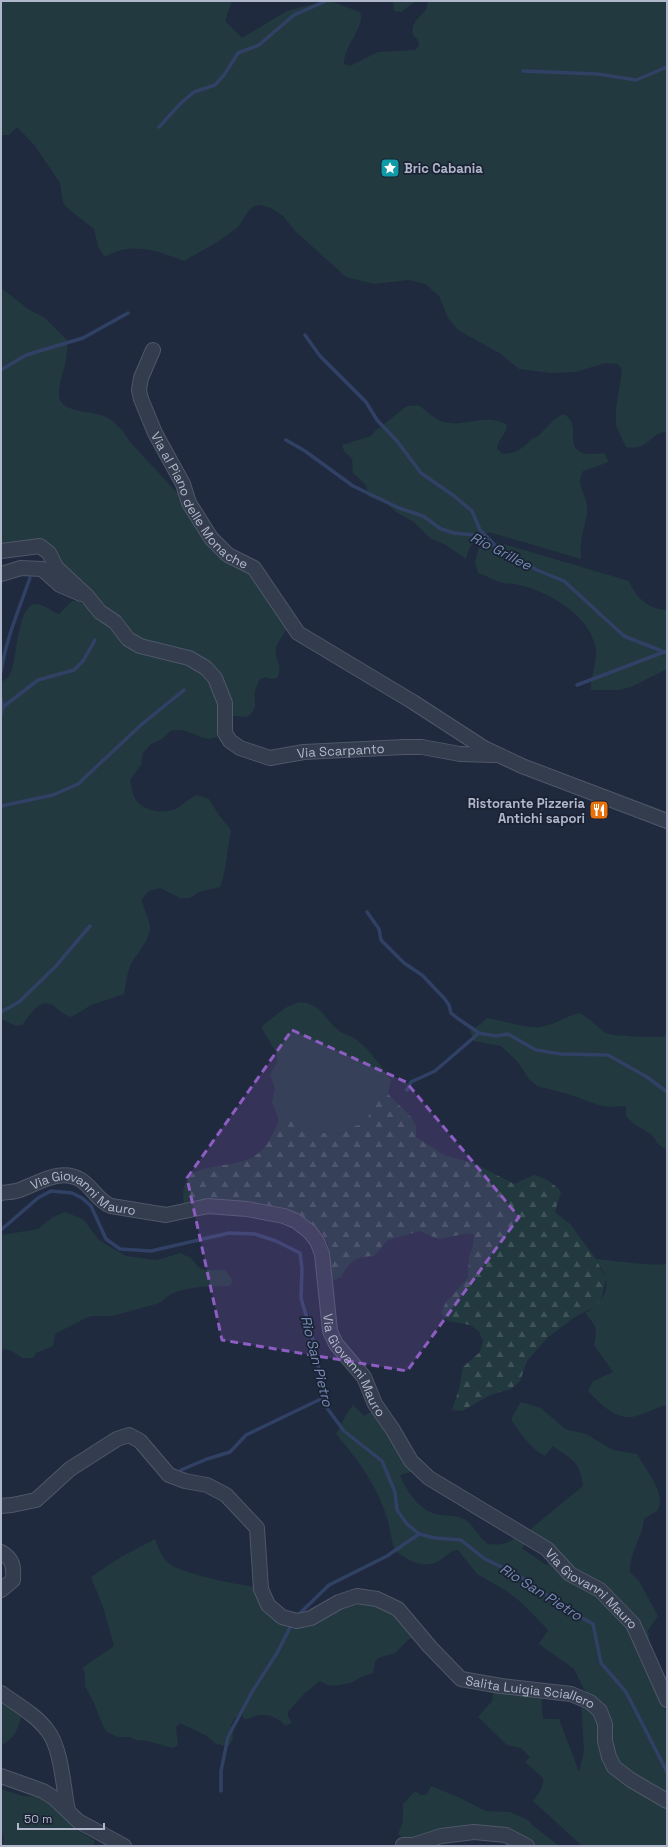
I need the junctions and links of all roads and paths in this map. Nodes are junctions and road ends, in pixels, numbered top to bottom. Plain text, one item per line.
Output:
1 (153, 350) dead end
2 (1, 551) edge
3 (1, 574) edge
4 (87, 596) junction
5 (500, 755) junction
6 (667, 821) edge
7 (1, 1193) edge
8 (1, 1506) edge
9 (1, 1552) edge
10 (1, 1590) edge
11 (1, 1693) edge
12 (667, 1700) edge
13 (1, 1776) edge
14 (1, 1787) edge
15 (42, 1791) junction
16 (667, 1800) edge
17 (68, 1811) junction
18 (403, 1845) dead end
19 (124, 1846) edge
20 (527, 1846) edge

1 - 5 street, Via al Piano delle Monache
2 - 4 street, Via Scarpanto
3 - 4 street, Via Scarpanto
4 - 5 street, Via Scarpanto
5 - 6 street, Via Scarpanto
7 - 12 street, Via Giovanni Mauro
8 - 16 street, Salita Luigia Sciallero
9 - 10 street
11 - 17 street
13 - 15 street
14 - 15 street
15 - 17 street
17 - 19 street
18 - 20 street

